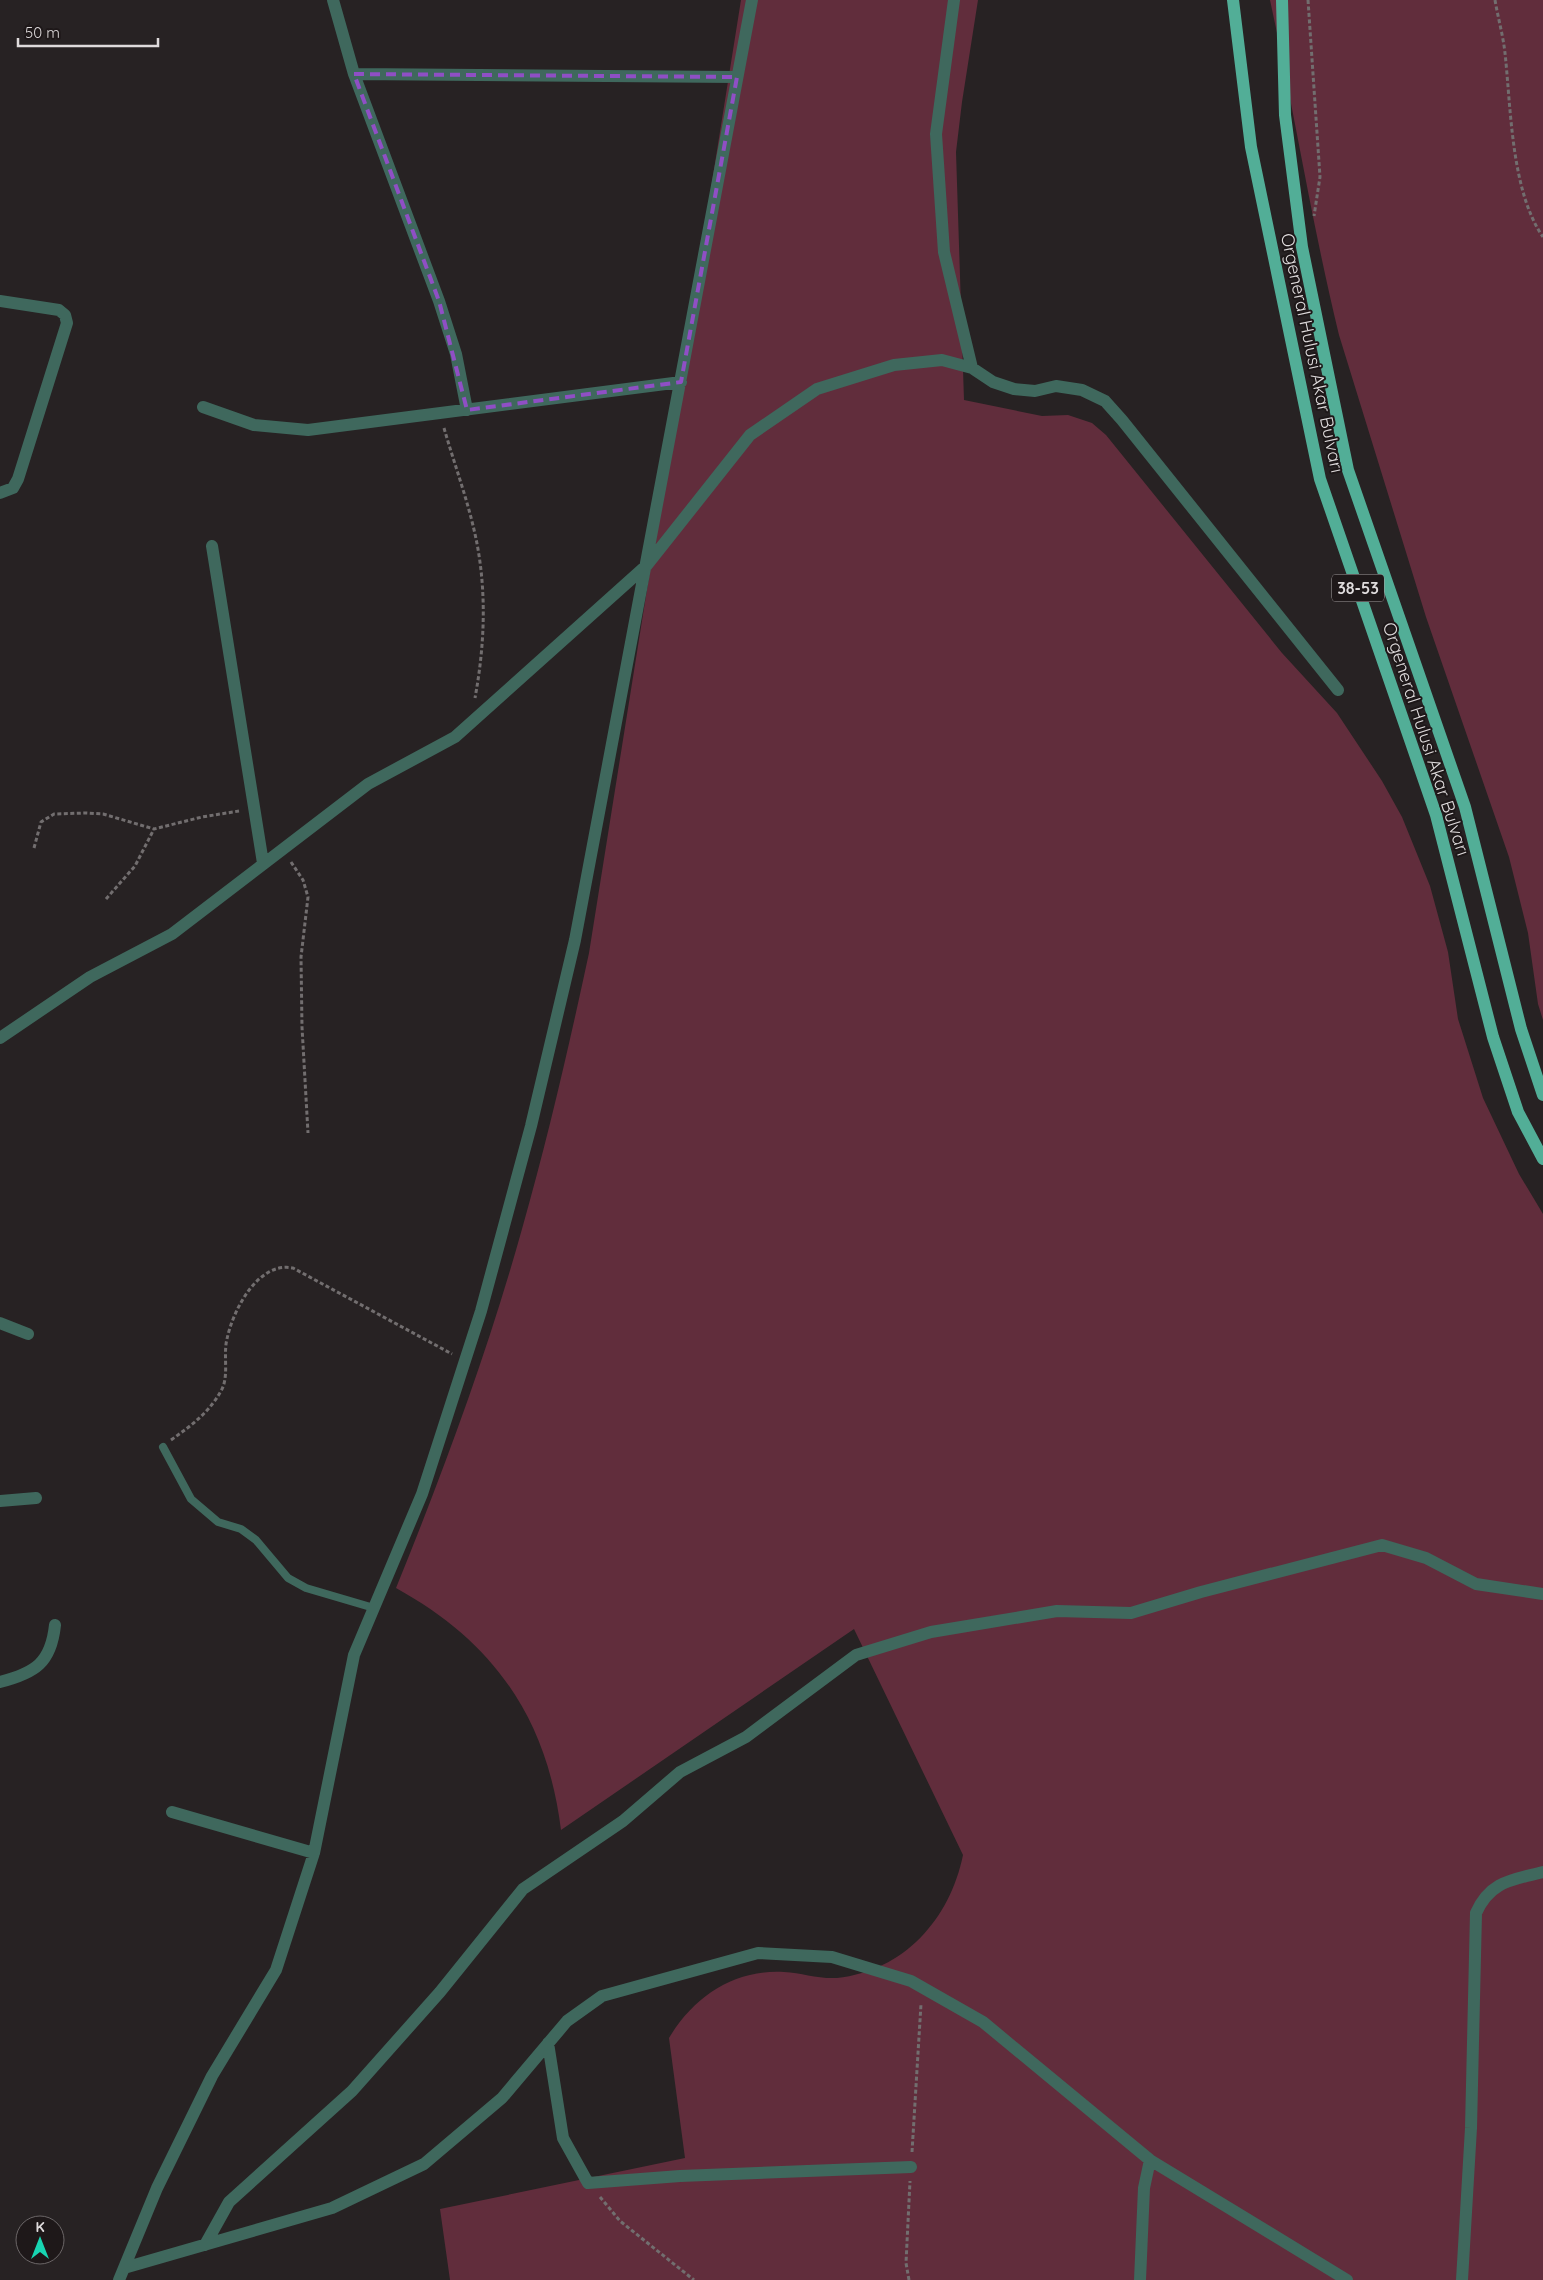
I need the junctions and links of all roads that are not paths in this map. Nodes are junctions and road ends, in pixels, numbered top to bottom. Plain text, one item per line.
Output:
1 (333, 0) edge
2 (752, 0) edge
3 (954, 0) edge
4 (1233, 0) edge
5 (1282, 0) edge
6 (354, 74) junction
7 (737, 77) junction
8 (0, 301) edge
9 (972, 368) junction
10 (682, 382) junction
11 (203, 407) dead end
12 (467, 410) junction
13 (0, 493) edge
14 (212, 546) dead end
15 (647, 565) junction
16 (1338, 690) dead end
17 (263, 863) junction
18 (0, 1038) edge
19 (1543, 1095) edge
20 (1543, 1159) edge
21 (0, 1323) edge
22 (28, 1334) dead end
23 (163, 1446) road end
24 (36, 1498) dead end
25 (0, 1501) edge
26 (1543, 1594) edge
27 (374, 1608) junction
28 (55, 1625) dead end
29 (0, 1682) edge
30 (172, 1812) dead end
31 (314, 1854) junction
32 (1543, 1872) edge
33 (548, 2043) junction
34 (1150, 2160) junction
35 (911, 2167) road end
36 (205, 2245) junction
37 (122, 2274) edge
38 (1140, 2280) edge
39 (1346, 2280) edge
40 (1462, 2280) edge

1 - 6 street
2 - 7 street
3 - 9 street
4 - 20 main road, Orgeneral Hulusi Akar Bulvarı / 38-53
5 - 19 main road, Orgeneral Hulusi Akar Bulvarı / 38-53
6 - 7 street
6 - 12 street
7 - 10 street
8 - 13 street
9 - 15 street
9 - 16 street
10 - 12 street
10 - 15 street
11 - 12 street
14 - 17 street
15 - 17 street
15 - 27 street
17 - 18 street
21 - 22 street
23 - 27 lane
24 - 25 street
26 - 36 street
27 - 31 street
28 - 29 street
30 - 31 street
31 - 37 street
32 - 40 street
33 - 34 street
33 - 35 street
33 - 36 street
34 - 38 street
34 - 39 street
36 - 37 street

